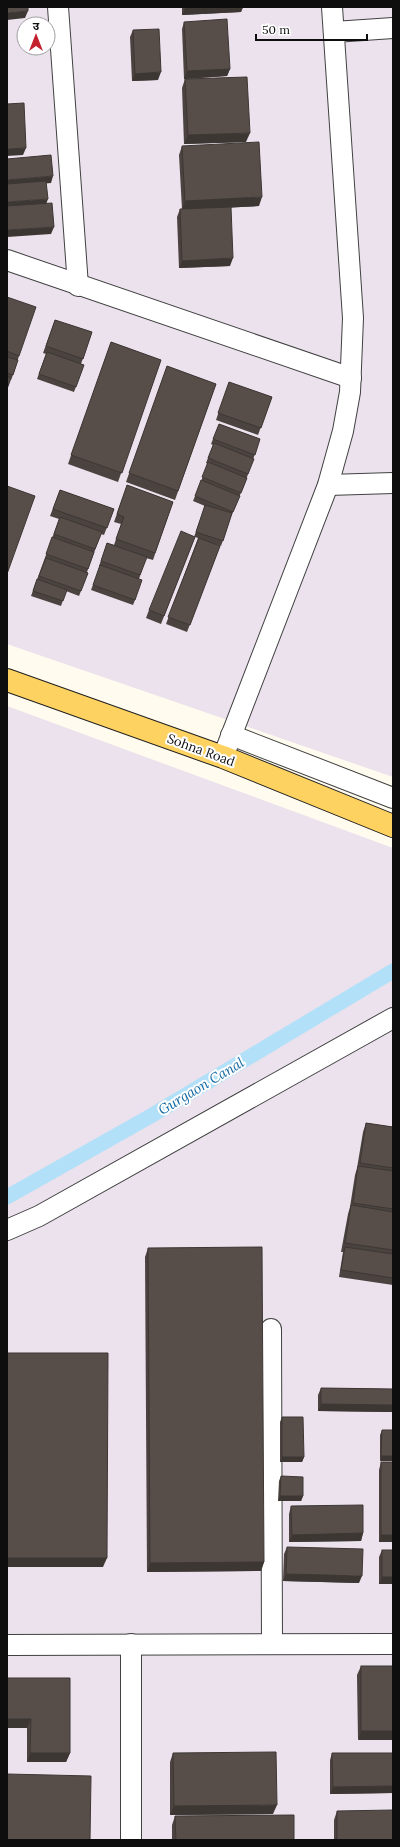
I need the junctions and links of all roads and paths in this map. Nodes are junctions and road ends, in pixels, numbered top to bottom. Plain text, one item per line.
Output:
1 (58, 7) edge
2 (332, 7) edge
3 (393, 28) edge
4 (334, 32) junction
5 (7, 260) edge
6 (78, 286) junction
7 (351, 378) junction
8 (393, 483) edge
9 (328, 485) junction
10 (7, 680) edge
11 (231, 735) junction
12 (223, 757) junction
13 (393, 798) edge
14 (393, 826) edge
15 (393, 1018) edge
16 (7, 1230) edge
17 (271, 1329) dead end
18 (131, 1644) junction
19 (272, 1644) junction
20 (393, 1644) edge
21 (7, 1645) edge
22 (131, 1840) edge

1 - 6 street
2 - 4 street
3 - 4 street
4 - 7 street
5 - 6 street
6 - 7 street
7 - 9 street
8 - 9 street
9 - 11 street
10 - 12 main road, Sohna Road
11 - 12 street
11 - 13 street
12 - 14 main road, Sohna Road
15 - 16 street
17 - 19 street
18 - 19 street
18 - 21 street
18 - 22 street
19 - 20 street

